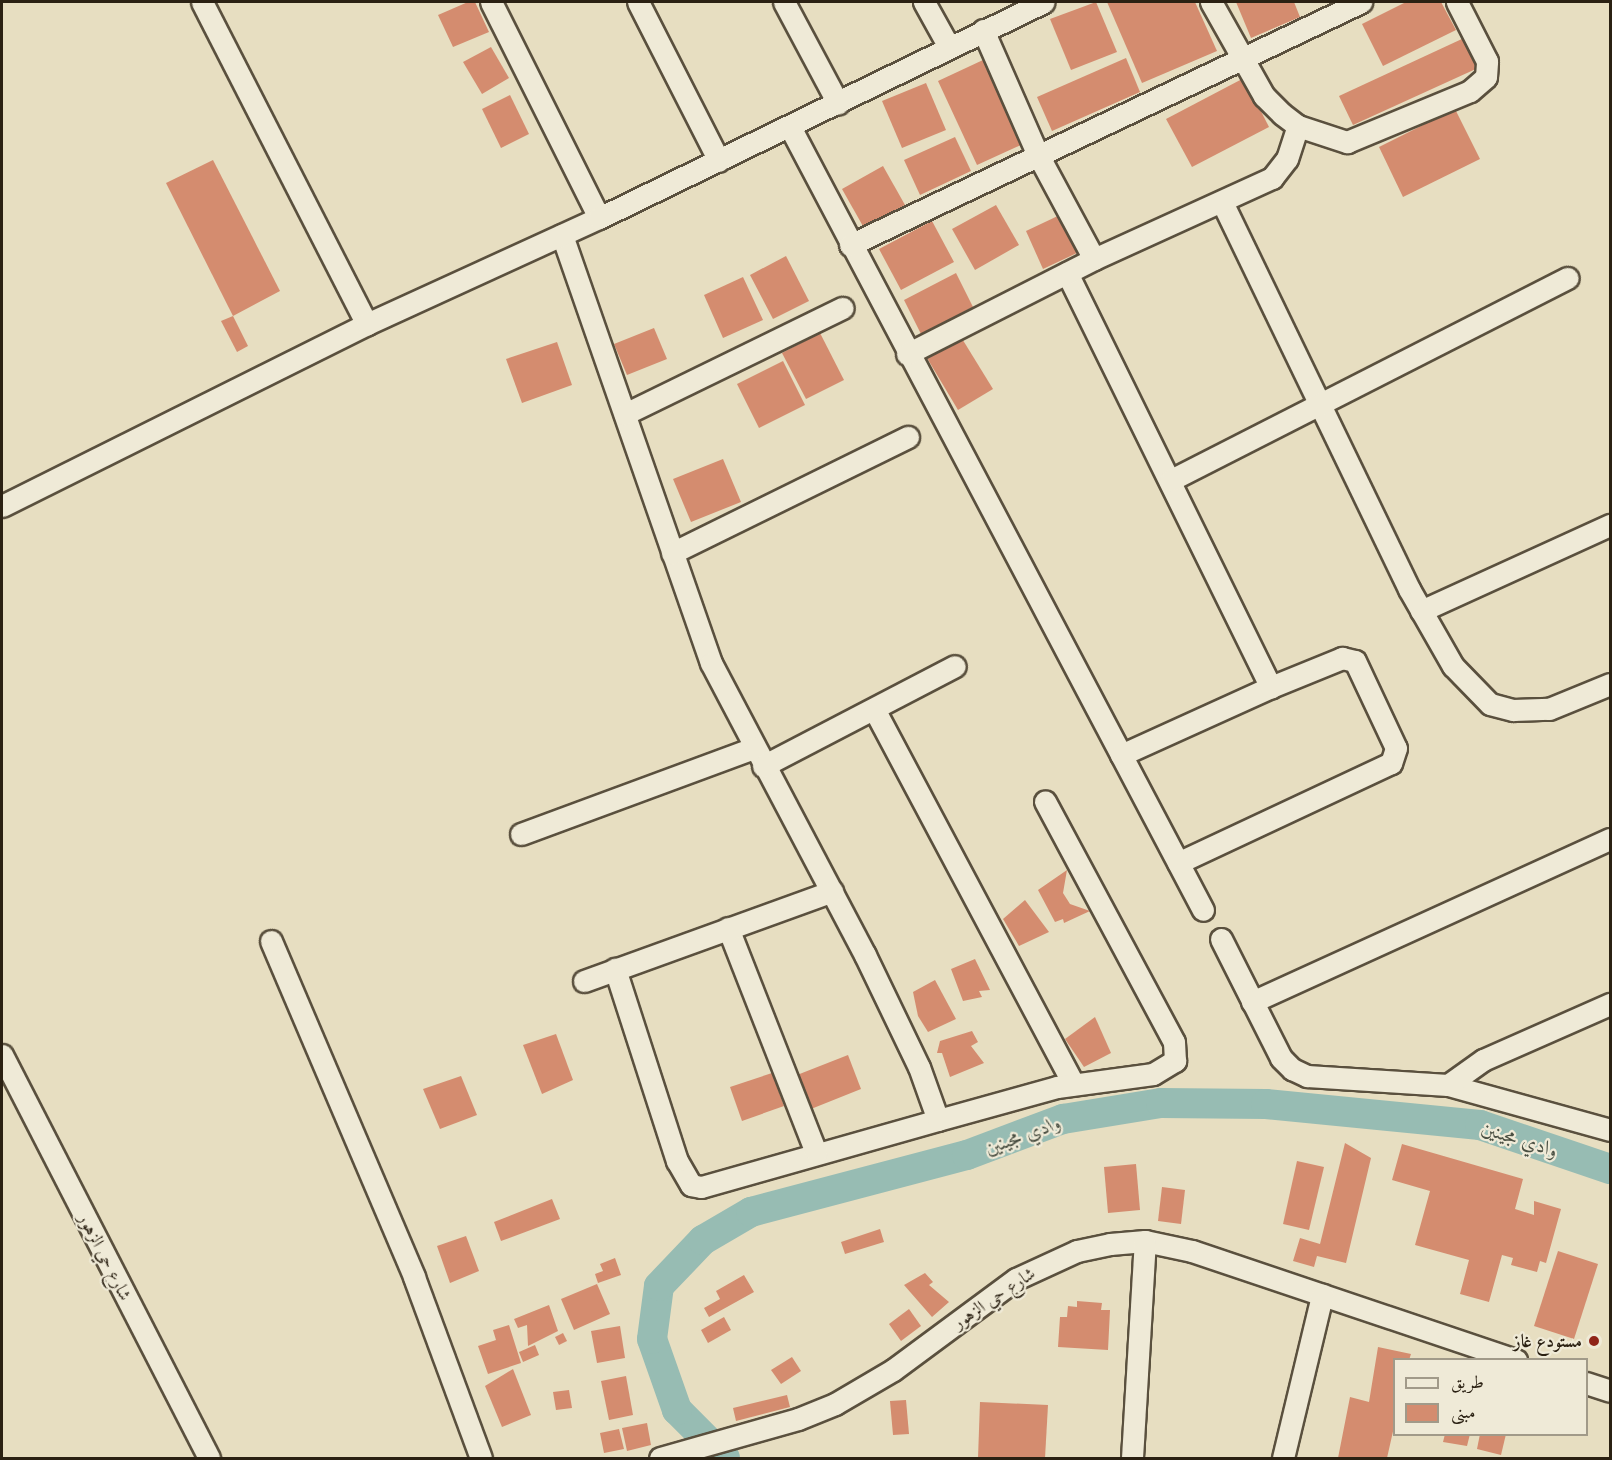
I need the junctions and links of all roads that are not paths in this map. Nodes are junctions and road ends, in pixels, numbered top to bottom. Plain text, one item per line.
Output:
1 (202, 2) edge
2 (491, 2) edge
3 (638, 2) edge
4 (784, 2) edge
5 (924, 2) edge
6 (1043, 2) edge
7 (1211, 2) edge
8 (1361, 2) edge
9 (1457, 2) edge
10 (983, 30) junction
11 (949, 47) junction
12 (1241, 58) junction
13 (838, 103) junction
14 (1298, 126) junction
15 (790, 127) junction
16 (1037, 153) junction
17 (719, 161) junction
18 (1221, 202) junction
19 (599, 218) junction
20 (562, 235) junction
21 (850, 245) junction
22 (1094, 259) junction
23 (1066, 273) junction
24 (1568, 278) dead end
25 (842, 308) dead end
26 (367, 324) junction
27 (907, 354) junction
28 (1319, 404) junction
29 (625, 414) junction
30 (908, 437) dead end
31 (1171, 480) junction
32 (2, 506) edge
33 (1611, 525) edge
34 (672, 553) junction
35 (1421, 611) junction
36 (955, 666) dead end
37 (1611, 684) edge
38 (1271, 687) junction
39 (874, 710) junction
40 (1121, 755) junction
41 (758, 757) junction
42 (1045, 801) dead end
43 (521, 834) dead end
44 (1611, 839) edge
45 (1178, 863) junction
46 (832, 891) junction
47 (1203, 910) dead end
48 (729, 928) junction
49 (1221, 939) dead end
50 (271, 941) dead end
51 (615, 969) junction
52 (584, 981) dead end
53 (1252, 1002) junction
54 (1611, 1004) edge
55 (2, 1055) edge
56 (1073, 1084) junction
57 (1448, 1085) junction
58 (938, 1120) junction
59 (1611, 1130) edge
60 (816, 1152) junction
61 (1144, 1241) junction
62 (1322, 1295) junction
63 (1513, 1358) edge
64 (1588, 1383) edge
65 (1611, 1391) edge
66 (209, 1458) edge
67 (482, 1458) edge
68 (660, 1458) edge
69 (1132, 1458) edge
70 (1283, 1458) edge

1 - 26 street
2 - 19 street
3 - 17 street
4 - 13 street
5 - 11 street
6 - 10 street
7 - 12 street
8 - 12 street
9 - 14 street
10 - 11 street
10 - 16 street
11 - 13 street
12 - 14 street
12 - 16 street
13 - 15 street
14 - 18 street
15 - 17 street
15 - 21 street
16 - 21 street
16 - 22 street
17 - 19 street
18 - 22 street
18 - 28 street
19 - 20 street
20 - 26 street
20 - 29 street
21 - 27 street
22 - 23 street
23 - 27 street
23 - 31 street
24 - 28 street
25 - 29 street
26 - 32 street
27 - 40 street
28 - 31 street
28 - 35 street
29 - 34 street
30 - 34 street
31 - 38 street
33 - 35 street
34 - 41 street
35 - 37 street
36 - 39 street
38 - 40 street
38 - 45 street
39 - 41 street
39 - 56 street
40 - 45 street
41 - 43 street
41 - 46 street
42 - 56 street
44 - 53 street
45 - 47 street
46 - 48 street
46 - 58 street
48 - 51 street
48 - 60 street
49 - 53 street
50 - 67 street
51 - 52 street
51 - 60 street
53 - 57 street
54 - 57 street
55 - 66 street, شارع حي الزهور
56 - 58 street
57 - 59 street
58 - 60 street
61 - 62 street, شارع حي الزهور
61 - 68 street, شارع حي الزهور
61 - 69 street
62 - 63 street, شارع حي الزهور
62 - 70 street
64 - 65 street

